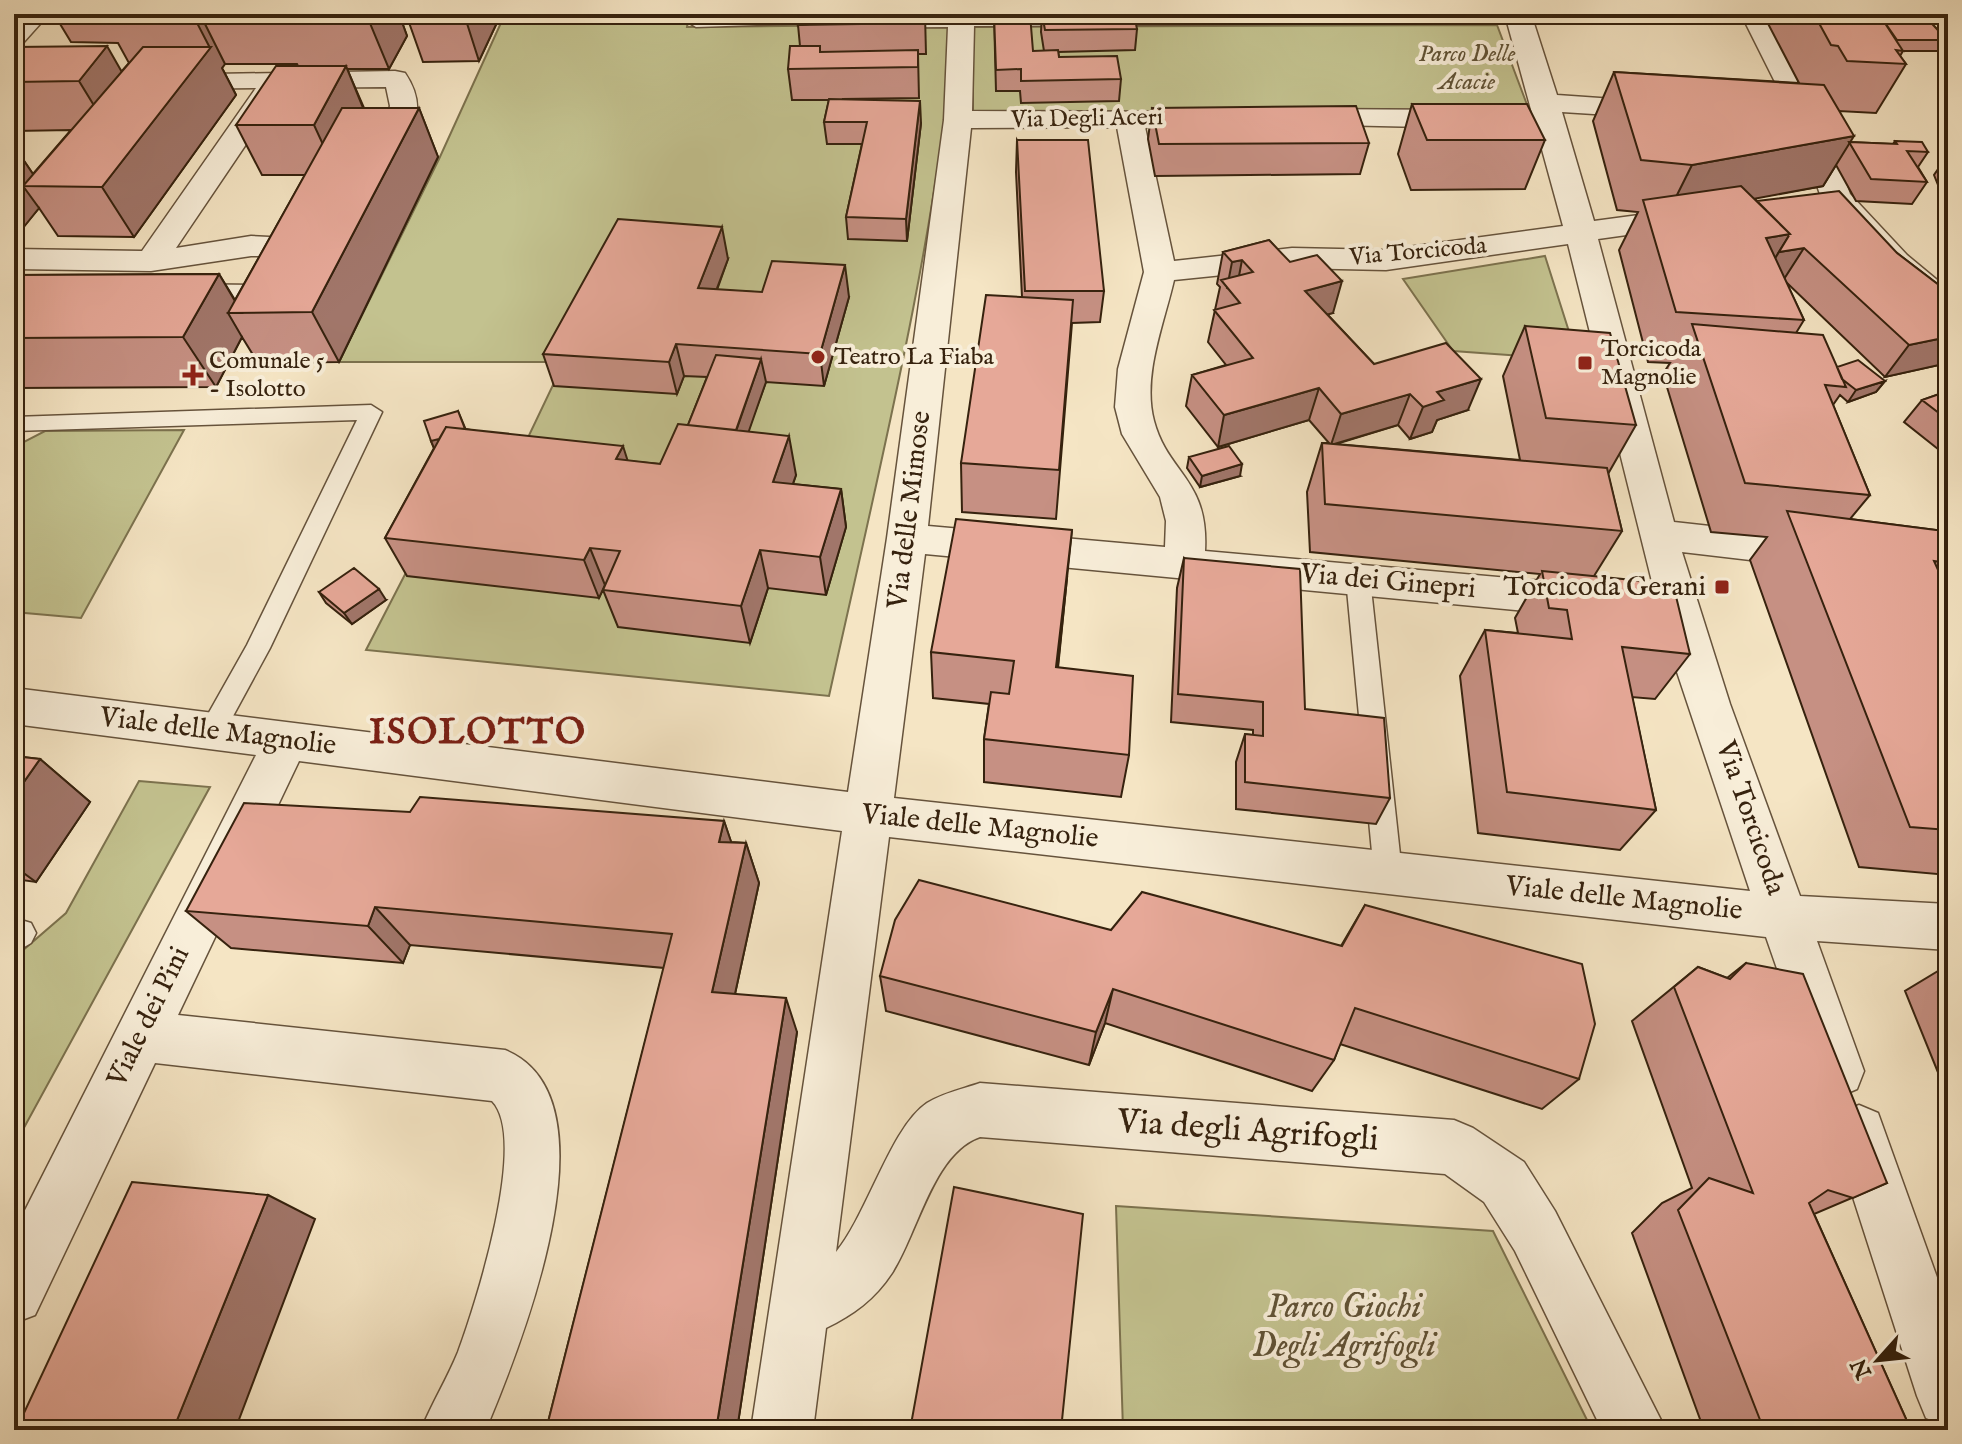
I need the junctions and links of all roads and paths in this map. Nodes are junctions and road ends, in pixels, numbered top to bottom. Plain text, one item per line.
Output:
1 (36, 14) edge
2 (1518, 14) edge
3 (1754, 14) edge
4 (961, 16) edge
5 (808, 17) edge
6 (696, 22) dead end
7 (14, 37) edge
8 (275, 80) junction
9 (134, 81) edge
10 (1689, 113) edge
11 (1530, 115) junction
12 (1129, 118) junction
13 (1237, 118) edge
14 (1268, 118) edge
15 (958, 120) junction
16 (396, 134) edge
17 (1836, 197) junction
18 (1805, 201) edge
19 (1728, 212) edge
20 (1579, 233) junction
21 (14, 259) edge
22 (151, 261) junction
23 (1160, 272) junction
24 (137, 293) edge
25 (1948, 306) edge
26 (14, 424) edge
27 (1658, 535) junction
28 (907, 538) junction
29 (1857, 557) edge
30 (1184, 563) junction
31 (1358, 579) junction
32 (1679, 609) junction
33 (14, 706) edge
34 (211, 732) junction
35 (286, 741) junction
36 (870, 815) junction
37 (1388, 873) junction
38 (1784, 917) junction
39 (1948, 927) edge
40 (140, 1036) junction
41 (14, 1294) edge
42 (801, 1309) junction
43 (1948, 1396) edge
44 (452, 1430) edge
45 (782, 1430) edge
46 (1635, 1430) edge

1 - 7 street
2 - 4 street
2 - 11 street, Via Torcicoda
3 - 17 street
4 - 5 street
4 - 15 street, Via delle Mimose
5 - 6 lane
8 - 9 street
8 - 16 street
8 - 22 street
10 - 11 street
11 - 14 street
11 - 20 street, Via Torcicoda
12 - 13 street, Via Degli Aceri
12 - 15 street, Via Degli Aceri
12 - 23 street
15 - 28 street, Via delle Mimose
17 - 18 street
17 - 25 street
19 - 20 street
20 - 23 street, Via Torcicoda
20 - 27 street, Via Torcicoda
21 - 22 street
22 - 24 street
23 - 30 street
26 - 34 lane
27 - 29 street
27 - 32 street, Via Torcicoda
28 - 30 street, Via dei Ginepri
28 - 36 street, Via delle Mimose
30 - 31 street, Via dei Ginepri
31 - 32 street, Via dei Ginepri
31 - 37 lane
32 - 38 street, Via Torcicoda
33 - 34 street, Viale delle Magnolie
34 - 35 street, Viale delle Magnolie
35 - 36 street, Viale delle Magnolie
35 - 40 street, Viale dei Pini
36 - 37 street, Viale delle Magnolie
36 - 42 street
37 - 38 street, Viale delle Magnolie
38 - 39 street, Viale delle Magnolie
38 - 43 street, Via Torcicoda
40 - 41 street, Viale dei Pini
40 - 44 street
42 - 45 street
42 - 46 street, Via degli Agrifogli

